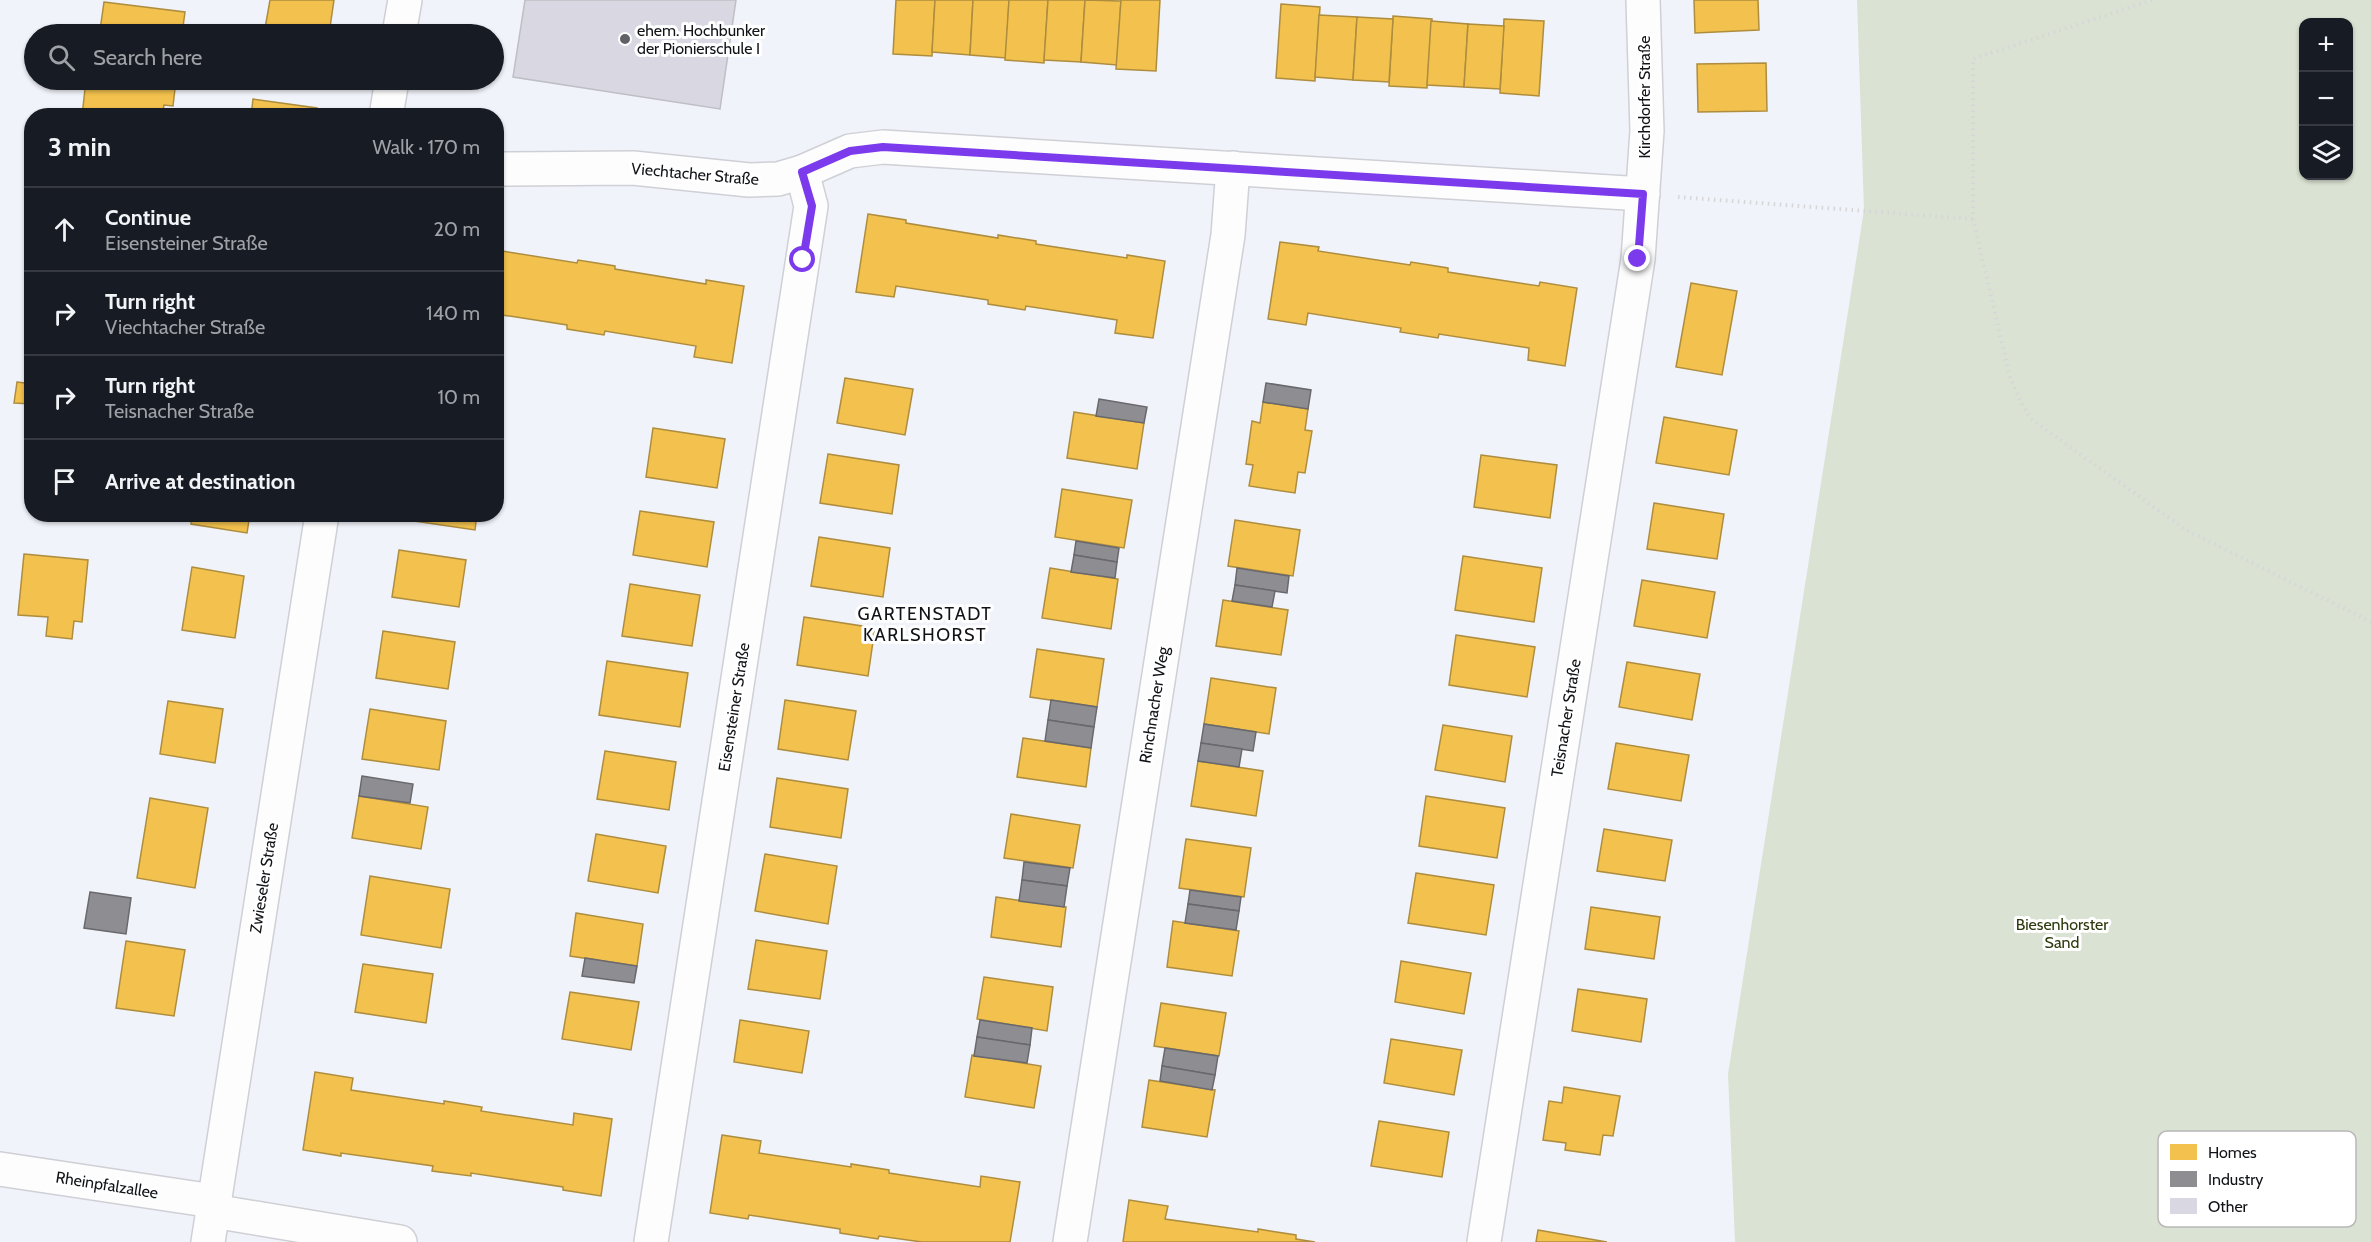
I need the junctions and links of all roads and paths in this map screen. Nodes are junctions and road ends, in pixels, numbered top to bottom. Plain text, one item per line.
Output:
1 (405, 0) edge
2 (1643, 0) edge
3 (2152, 0) edge
4 (401, 24) edge
5 (390, 90) edge
6 (387, 108) edge
7 (1233, 168) junction
8 (504, 169) edge
9 (802, 172) junction
10 (1643, 194) junction
11 (1973, 219) junction
12 (321, 522) edge
13 (2371, 622) edge
14 (0, 1169) edge
15 (211, 1218) edge
16 (399, 1242) edge
17 (651, 1242) edge
18 (1070, 1242) edge
19 (1484, 1242) edge

1 - 4 street
2 - 10 street, Kirchdorfer Straße
3 - 11 path
5 - 6 street
7 - 9 street, Viechtacher Straße
7 - 10 street, Viechtacher Straße
7 - 18 street, Rinchnacher Weg
8 - 9 street, Viechtacher Straße
9 - 17 street, Eisensteiner Straße
10 - 11 path
10 - 19 street, Teisnacher Straße
11 - 13 path
12 - 15 street, Zwieseler Straße
14 - 15 street, Rheinpfalzallee
15 - 16 street, Rheinpfalzallee

